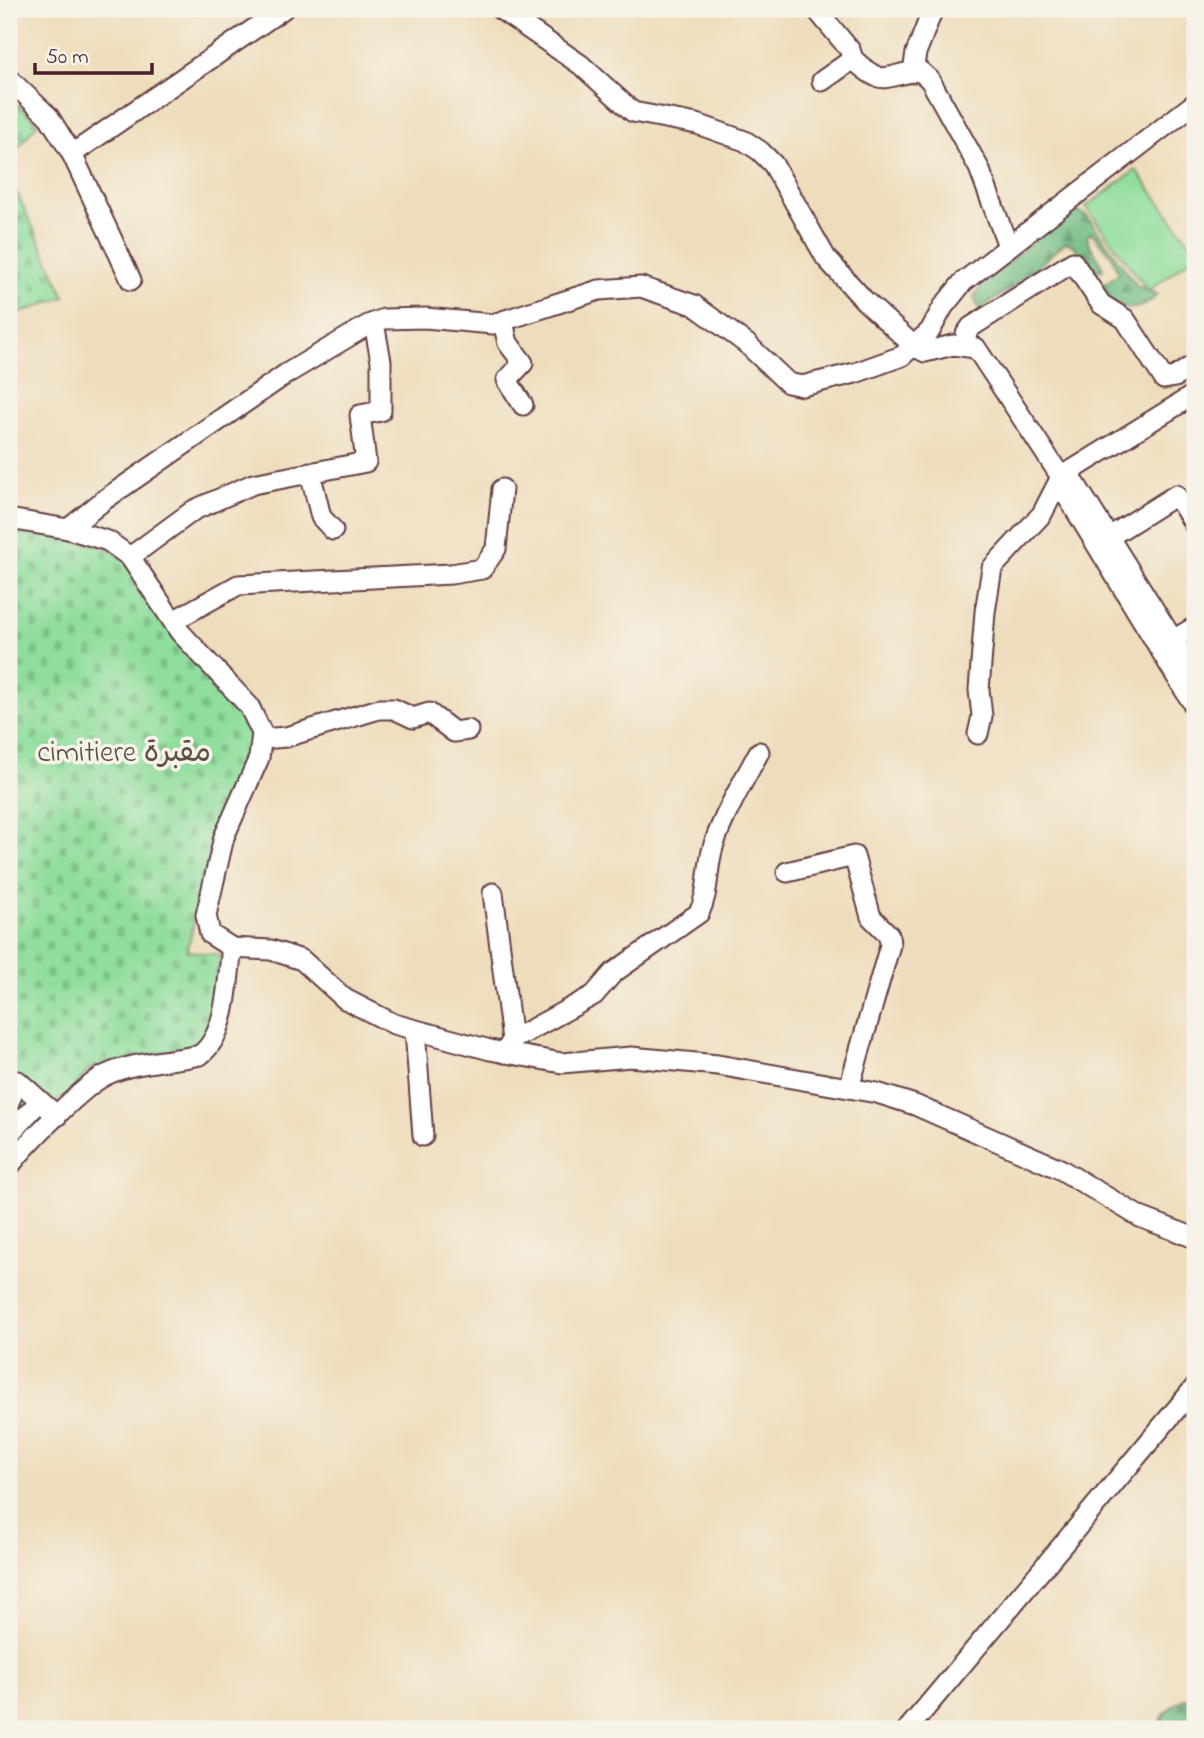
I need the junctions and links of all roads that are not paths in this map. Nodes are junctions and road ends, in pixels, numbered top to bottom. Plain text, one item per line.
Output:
1 (283, 9) edge
2 (500, 9) edge
3 (816, 9) edge
4 (933, 9) edge
5 (853, 59) junction
6 (913, 72) junction
7 (9, 79) edge
8 (822, 81) dead end
9 (1195, 103) edge
10 (72, 154) junction
11 (1008, 246) junction
12 (131, 280) dead end
13 (503, 322) junction
14 (374, 323) junction
15 (967, 345) junction
16 (915, 347) junction
17 (1195, 364) edge
18 (1195, 394) edge
19 (523, 405) dead end
20 (310, 472) junction
21 (1063, 477) junction
22 (502, 489) dead end
23 (9, 519) edge
24 (1195, 525) edge
25 (68, 529) junction
26 (333, 530) dead end
27 (1109, 537) junction
28 (130, 556) junction
29 (173, 621) junction
30 (1195, 627) edge
31 (1173, 640) junction
32 (1195, 675) edge
33 (1195, 707) edge
34 (468, 730) dead end
35 (978, 734) dead end
36 (262, 739) junction
37 (759, 752) dead end
38 (787, 872) dead end
39 (493, 893) dead end
40 (232, 948) junction
41 (415, 1030) junction
42 (509, 1046) junction
43 (849, 1088) junction
44 (40, 1101) junction
45 (9, 1102) edge
46 (57, 1116) junction
47 (9, 1134) edge
48 (423, 1136) dead end
49 (9, 1167) edge
50 (1195, 1238) edge
51 (1195, 1387) edge
52 (908, 1729) edge

1 - 10 street
2 - 16 street
3 - 5 street
4 - 6 street
5 - 6 street
5 - 8 street
6 - 11 street
7 - 10 street
9 - 11 street
10 - 12 street
11 - 16 street
13 - 14 street
13 - 16 street
13 - 19 street
14 - 20 street
14 - 25 street
15 - 16 street
15 - 17 street
15 - 21 street
18 - 21 street
20 - 26 street
20 - 28 street
21 - 27 street
21 - 33 street
21 - 35 street
22 - 29 street
23 - 25 street
24 - 27 street
25 - 28 street
27 - 31 street
28 - 29 street
29 - 36 street
30 - 31 street
31 - 32 street
34 - 36 street
36 - 40 street
37 - 42 street
38 - 43 street
39 - 42 street
40 - 41 street
40 - 46 street
41 - 42 street
41 - 48 street
42 - 43 street
43 - 50 street
44 - 45 street
44 - 46 street
44 - 47 street
46 - 49 street
51 - 52 street

